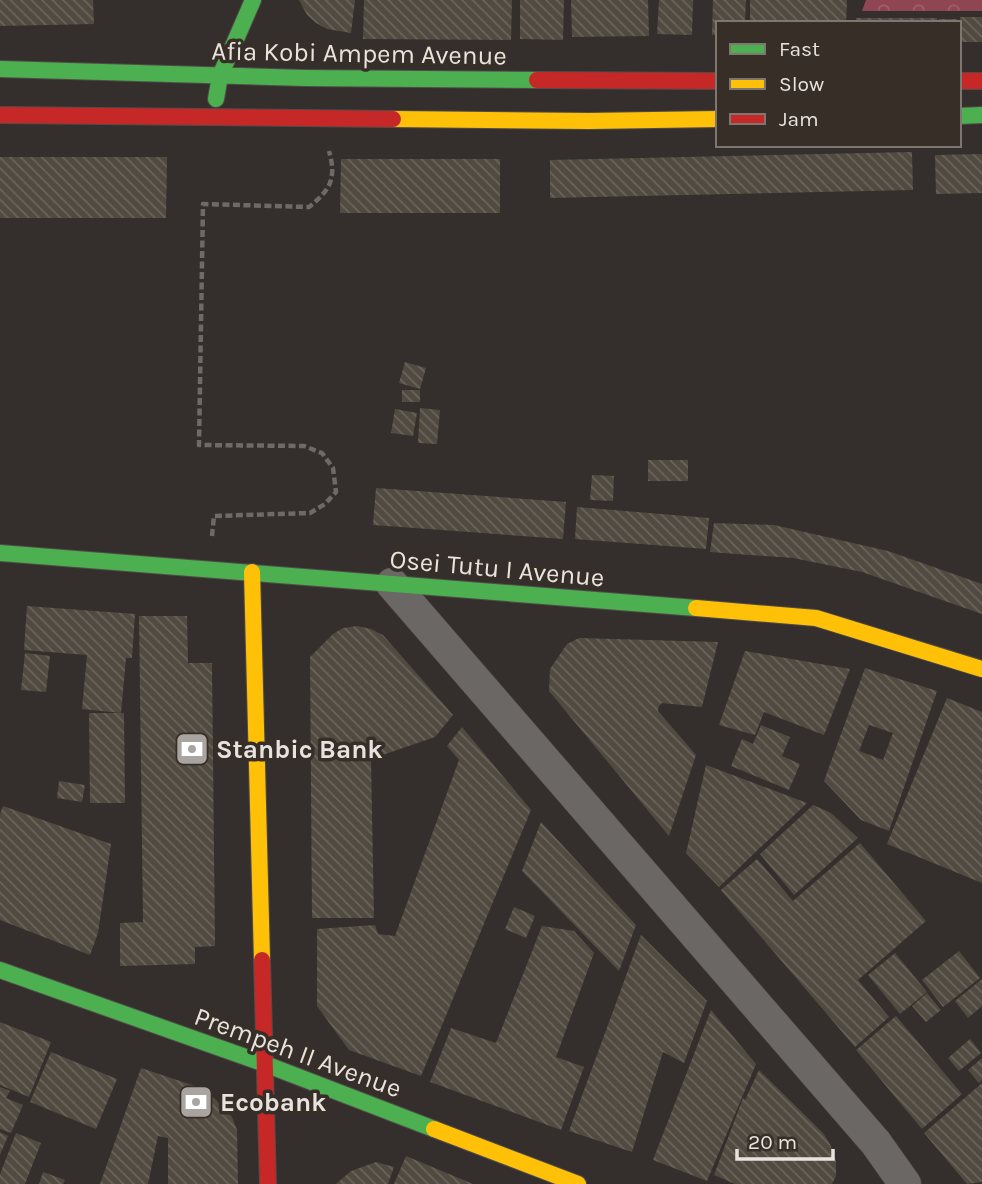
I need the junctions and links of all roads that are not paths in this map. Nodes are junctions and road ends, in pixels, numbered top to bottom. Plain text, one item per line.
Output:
1 (253, 0) edge
2 (0, 69) edge
3 (220, 76) junction
4 (982, 80) edge
5 (716, 81) edge
6 (961, 81) edge
7 (0, 115) edge
8 (961, 116) edge
9 (982, 116) edge
10 (212, 117) junction
11 (716, 119) edge
12 (0, 553) edge
13 (252, 572) junction
14 (392, 584) junction
15 (982, 669) edge
16 (0, 970) edge
17 (265, 1064) junction
18 (876, 1143) junction
19 (268, 1184) edge
20 (578, 1184) edge
21 (874, 1184) edge
22 (905, 1184) edge

1 - 3 street
2 - 3 street, Afia Kobi Ampem Avenue
3 - 5 street, Afia Kobi Ampem Avenue
3 - 10 street
4 - 6 street
7 - 10 street
8 - 9 street
10 - 11 street
12 - 13 street, Osei Tutu I Avenue
13 - 14 street, Osei Tutu I Avenue
13 - 17 street
14 - 15 street, Osei Tutu I Avenue
14 - 18 street
16 - 17 street, Prempeh II Avenue
17 - 19 street
17 - 20 street, Prempeh II Avenue
18 - 21 street
18 - 22 street

